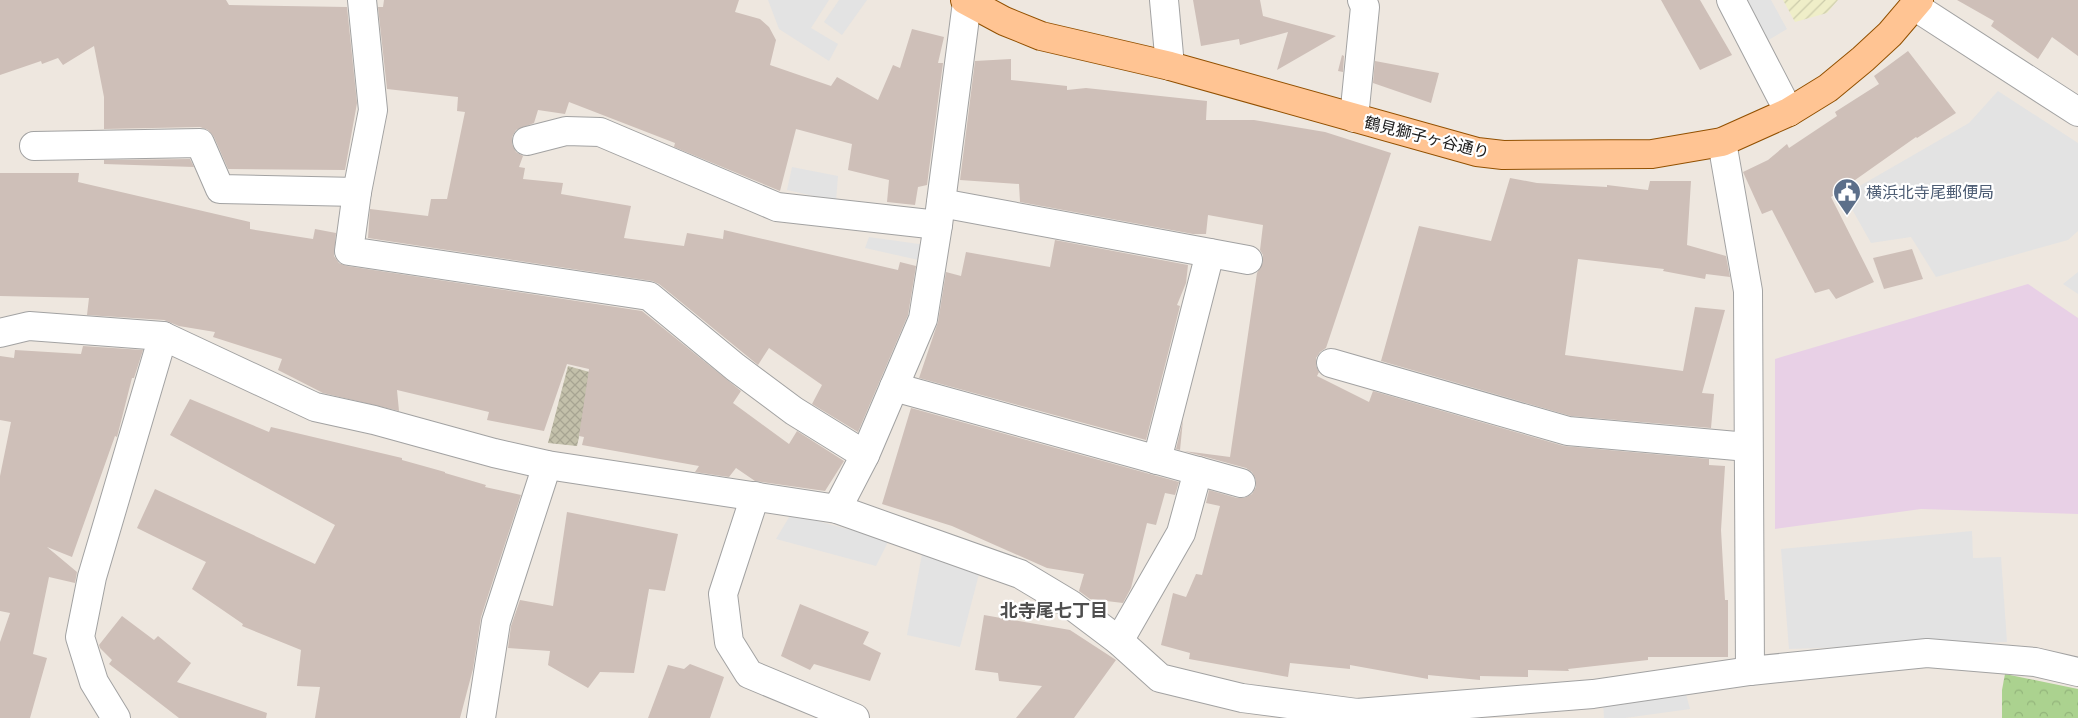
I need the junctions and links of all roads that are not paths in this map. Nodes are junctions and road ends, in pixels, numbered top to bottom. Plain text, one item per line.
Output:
1 (362, 0) edge
2 (1164, 0) edge
3 (1362, 0) edge
4 (1730, 0) edge
5 (966, 1) edge
6 (1916, 3) edge
7 (1170, 66) junction
8 (1789, 112) junction
9 (2078, 112) edge
10 (1354, 118) junction
11 (527, 141) dead end
12 (1722, 142) junction
13 (34, 146) dead end
14 (357, 192) junction
15 (940, 214) junction
16 (1210, 253) junction
17 (1248, 260) dead end
18 (0, 333) edge
19 (163, 336) junction
20 (1331, 363) dead end
21 (894, 387) junction
22 (1748, 447) junction
23 (865, 455) junction
24 (1156, 460) junction
25 (547, 465) junction
26 (1198, 471) junction
27 (1241, 483) dead end
28 (756, 496) junction
29 (837, 509) junction
30 (1118, 641) junction
31 (1750, 671) junction
32 (2078, 672) edge
33 (116, 718) edge
34 (480, 718) edge
35 (855, 718) edge

1 - 14 street
2 - 7 street
3 - 10 street
4 - 8 street
5 - 7 main road, 鶴見獅子ヶ谷通り
5 - 15 street
6 - 8 main road, 鶴見獅子ヶ谷通り
6 - 9 street
7 - 10 main road, 鶴見獅子ヶ谷通り
8 - 12 main road, 鶴見獅子ヶ谷通り
10 - 12 main road, 鶴見獅子ヶ谷通り
11 - 15 street
12 - 22 street
13 - 14 street
14 - 23 street
15 - 16 street
15 - 21 street
16 - 17 street
16 - 24 street
18 - 19 street
19 - 25 street
19 - 33 street
20 - 22 street
21 - 23 street
21 - 24 street
22 - 31 street
23 - 29 street
24 - 26 street
25 - 28 street
25 - 34 street
26 - 27 street
26 - 30 street
28 - 29 street
28 - 35 street
29 - 30 street
30 - 31 street
31 - 32 street

